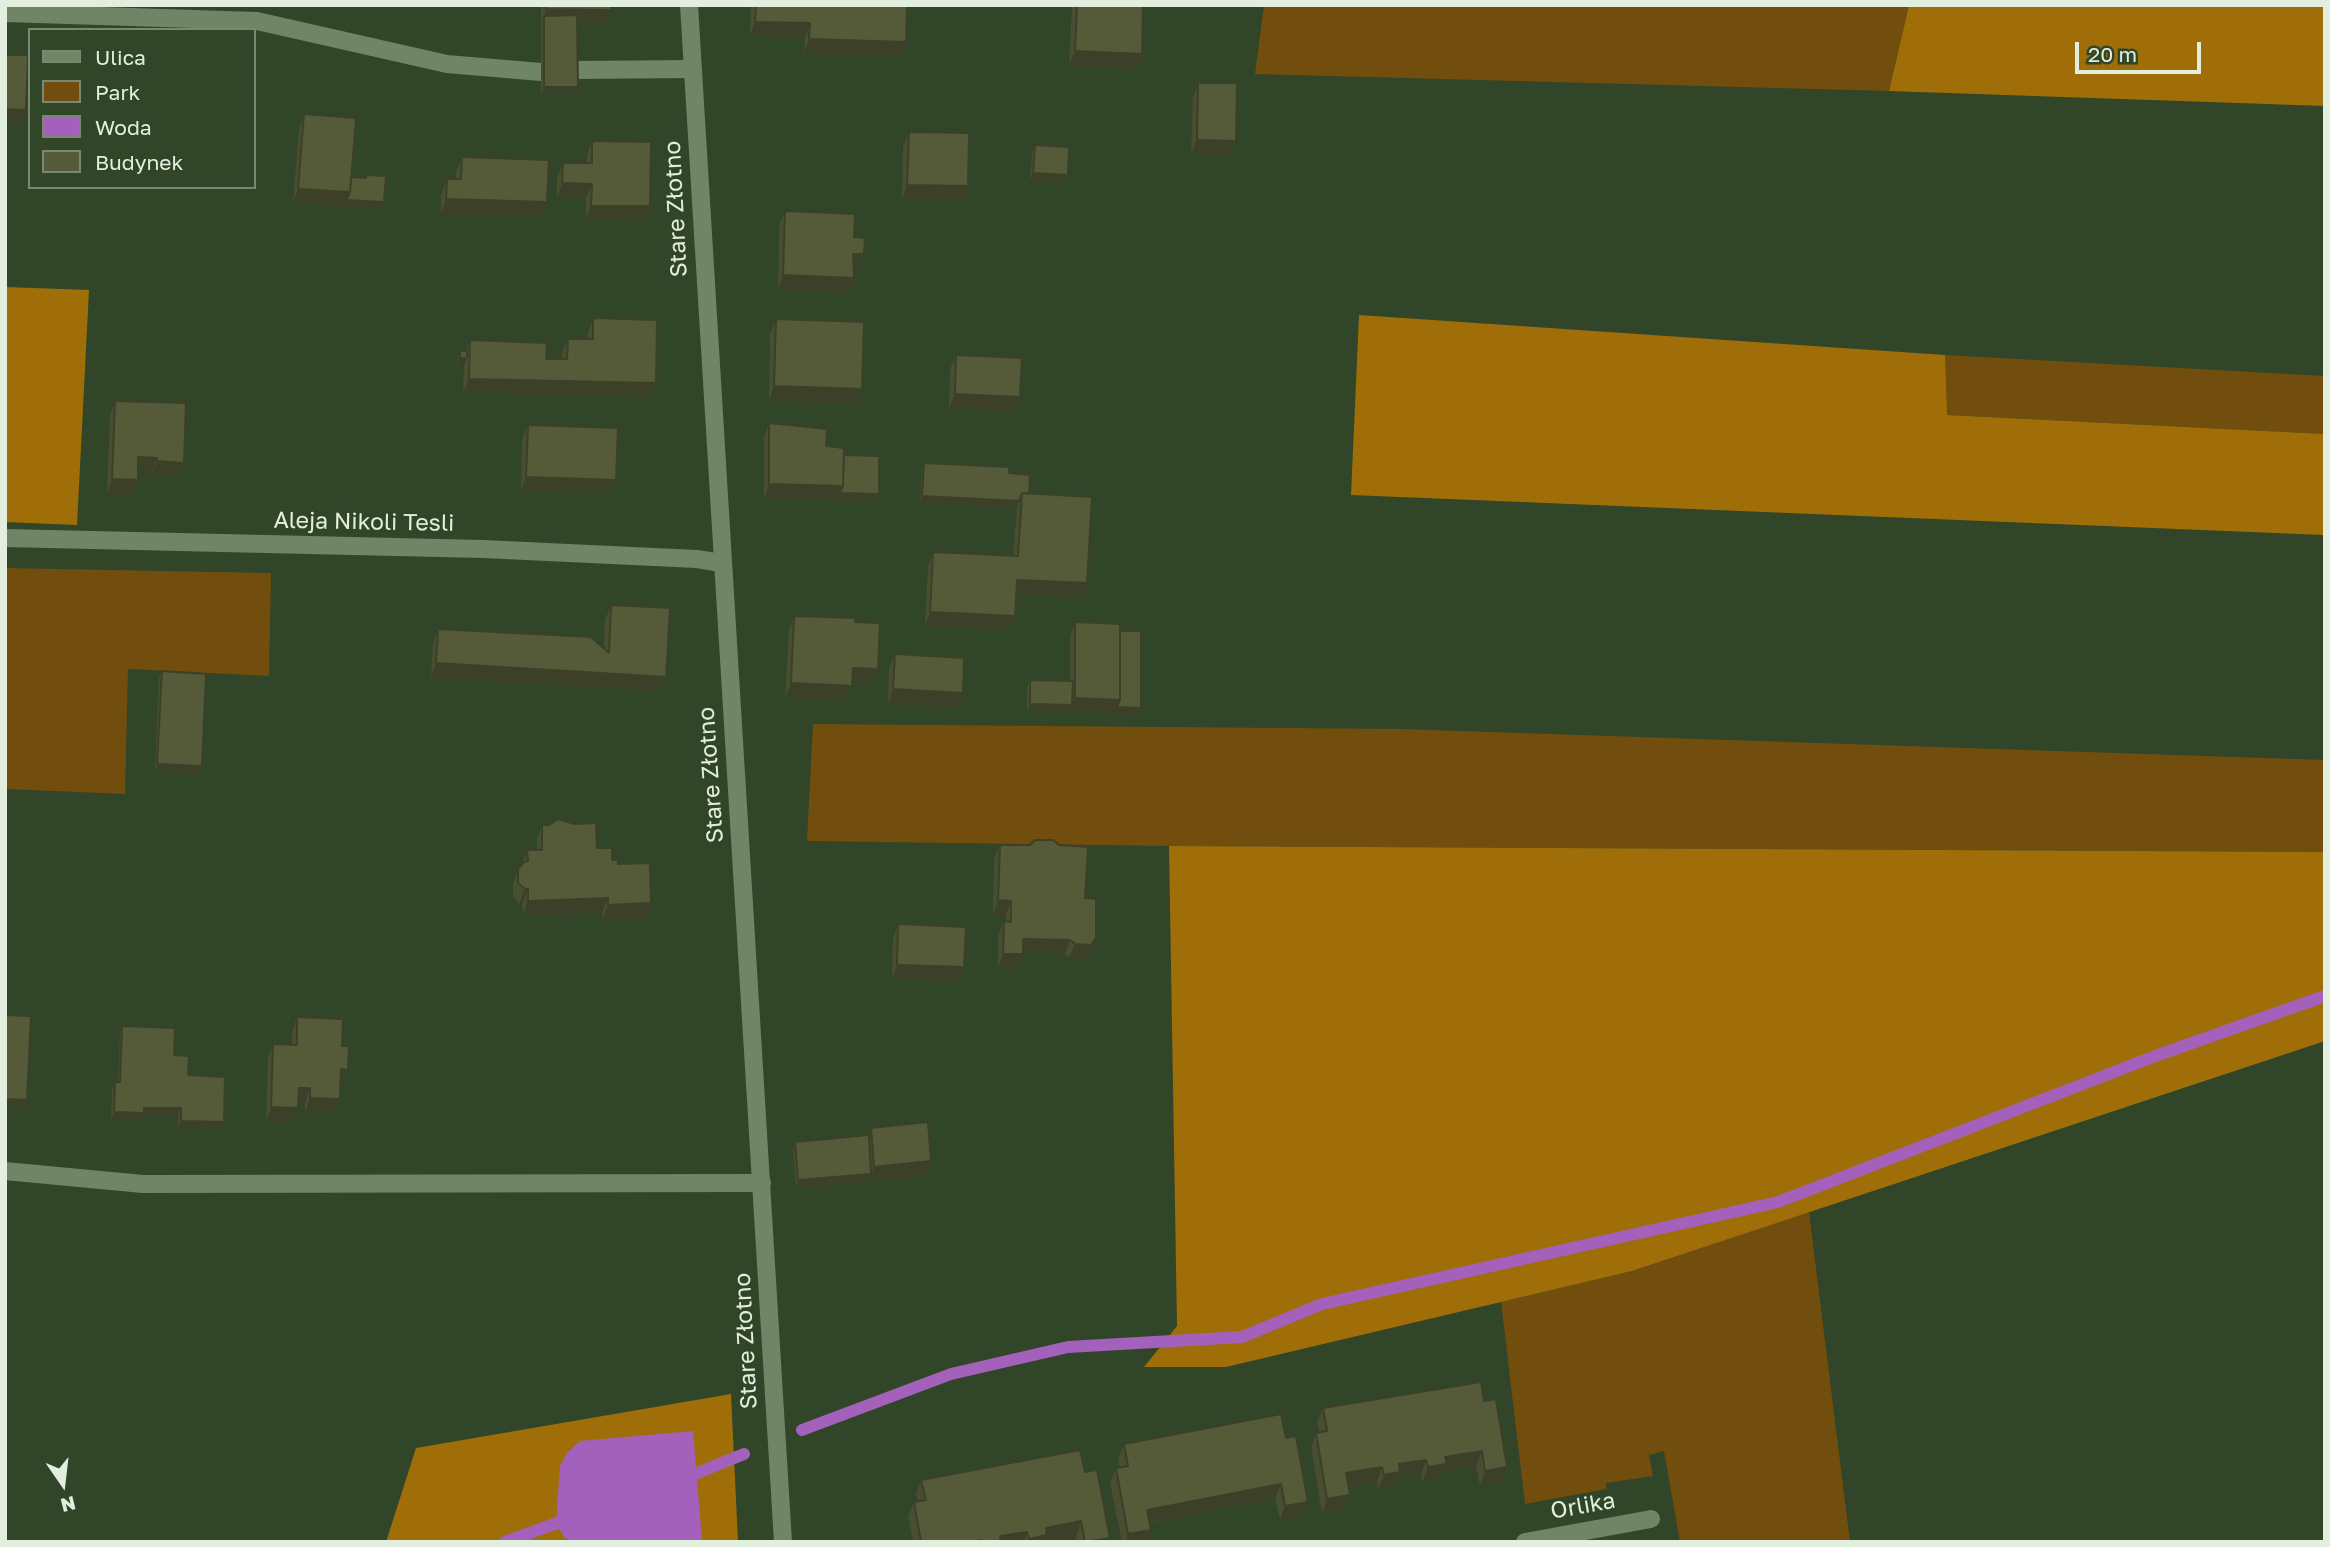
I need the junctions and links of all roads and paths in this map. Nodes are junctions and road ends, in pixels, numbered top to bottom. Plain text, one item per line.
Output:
1 (689, 5) edge
2 (5, 13) edge
3 (693, 69) junction
4 (575, 70) edge
5 (541, 72) edge
6 (5, 538) edge
7 (721, 563) junction
8 (5, 1171) edge
9 (762, 1182) junction
10 (1651, 1519) dead end
11 (783, 1542) edge
12 (1525, 1542) edge

1 - 3 street, Stare Złotno
2 - 5 street
3 - 4 street
3 - 7 street, Stare Złotno
6 - 7 street, Aleja Nikoli Tesli
7 - 9 street, Stare Złotno
8 - 9 street
9 - 11 street, Stare Złotno
10 - 12 street, Orlika

